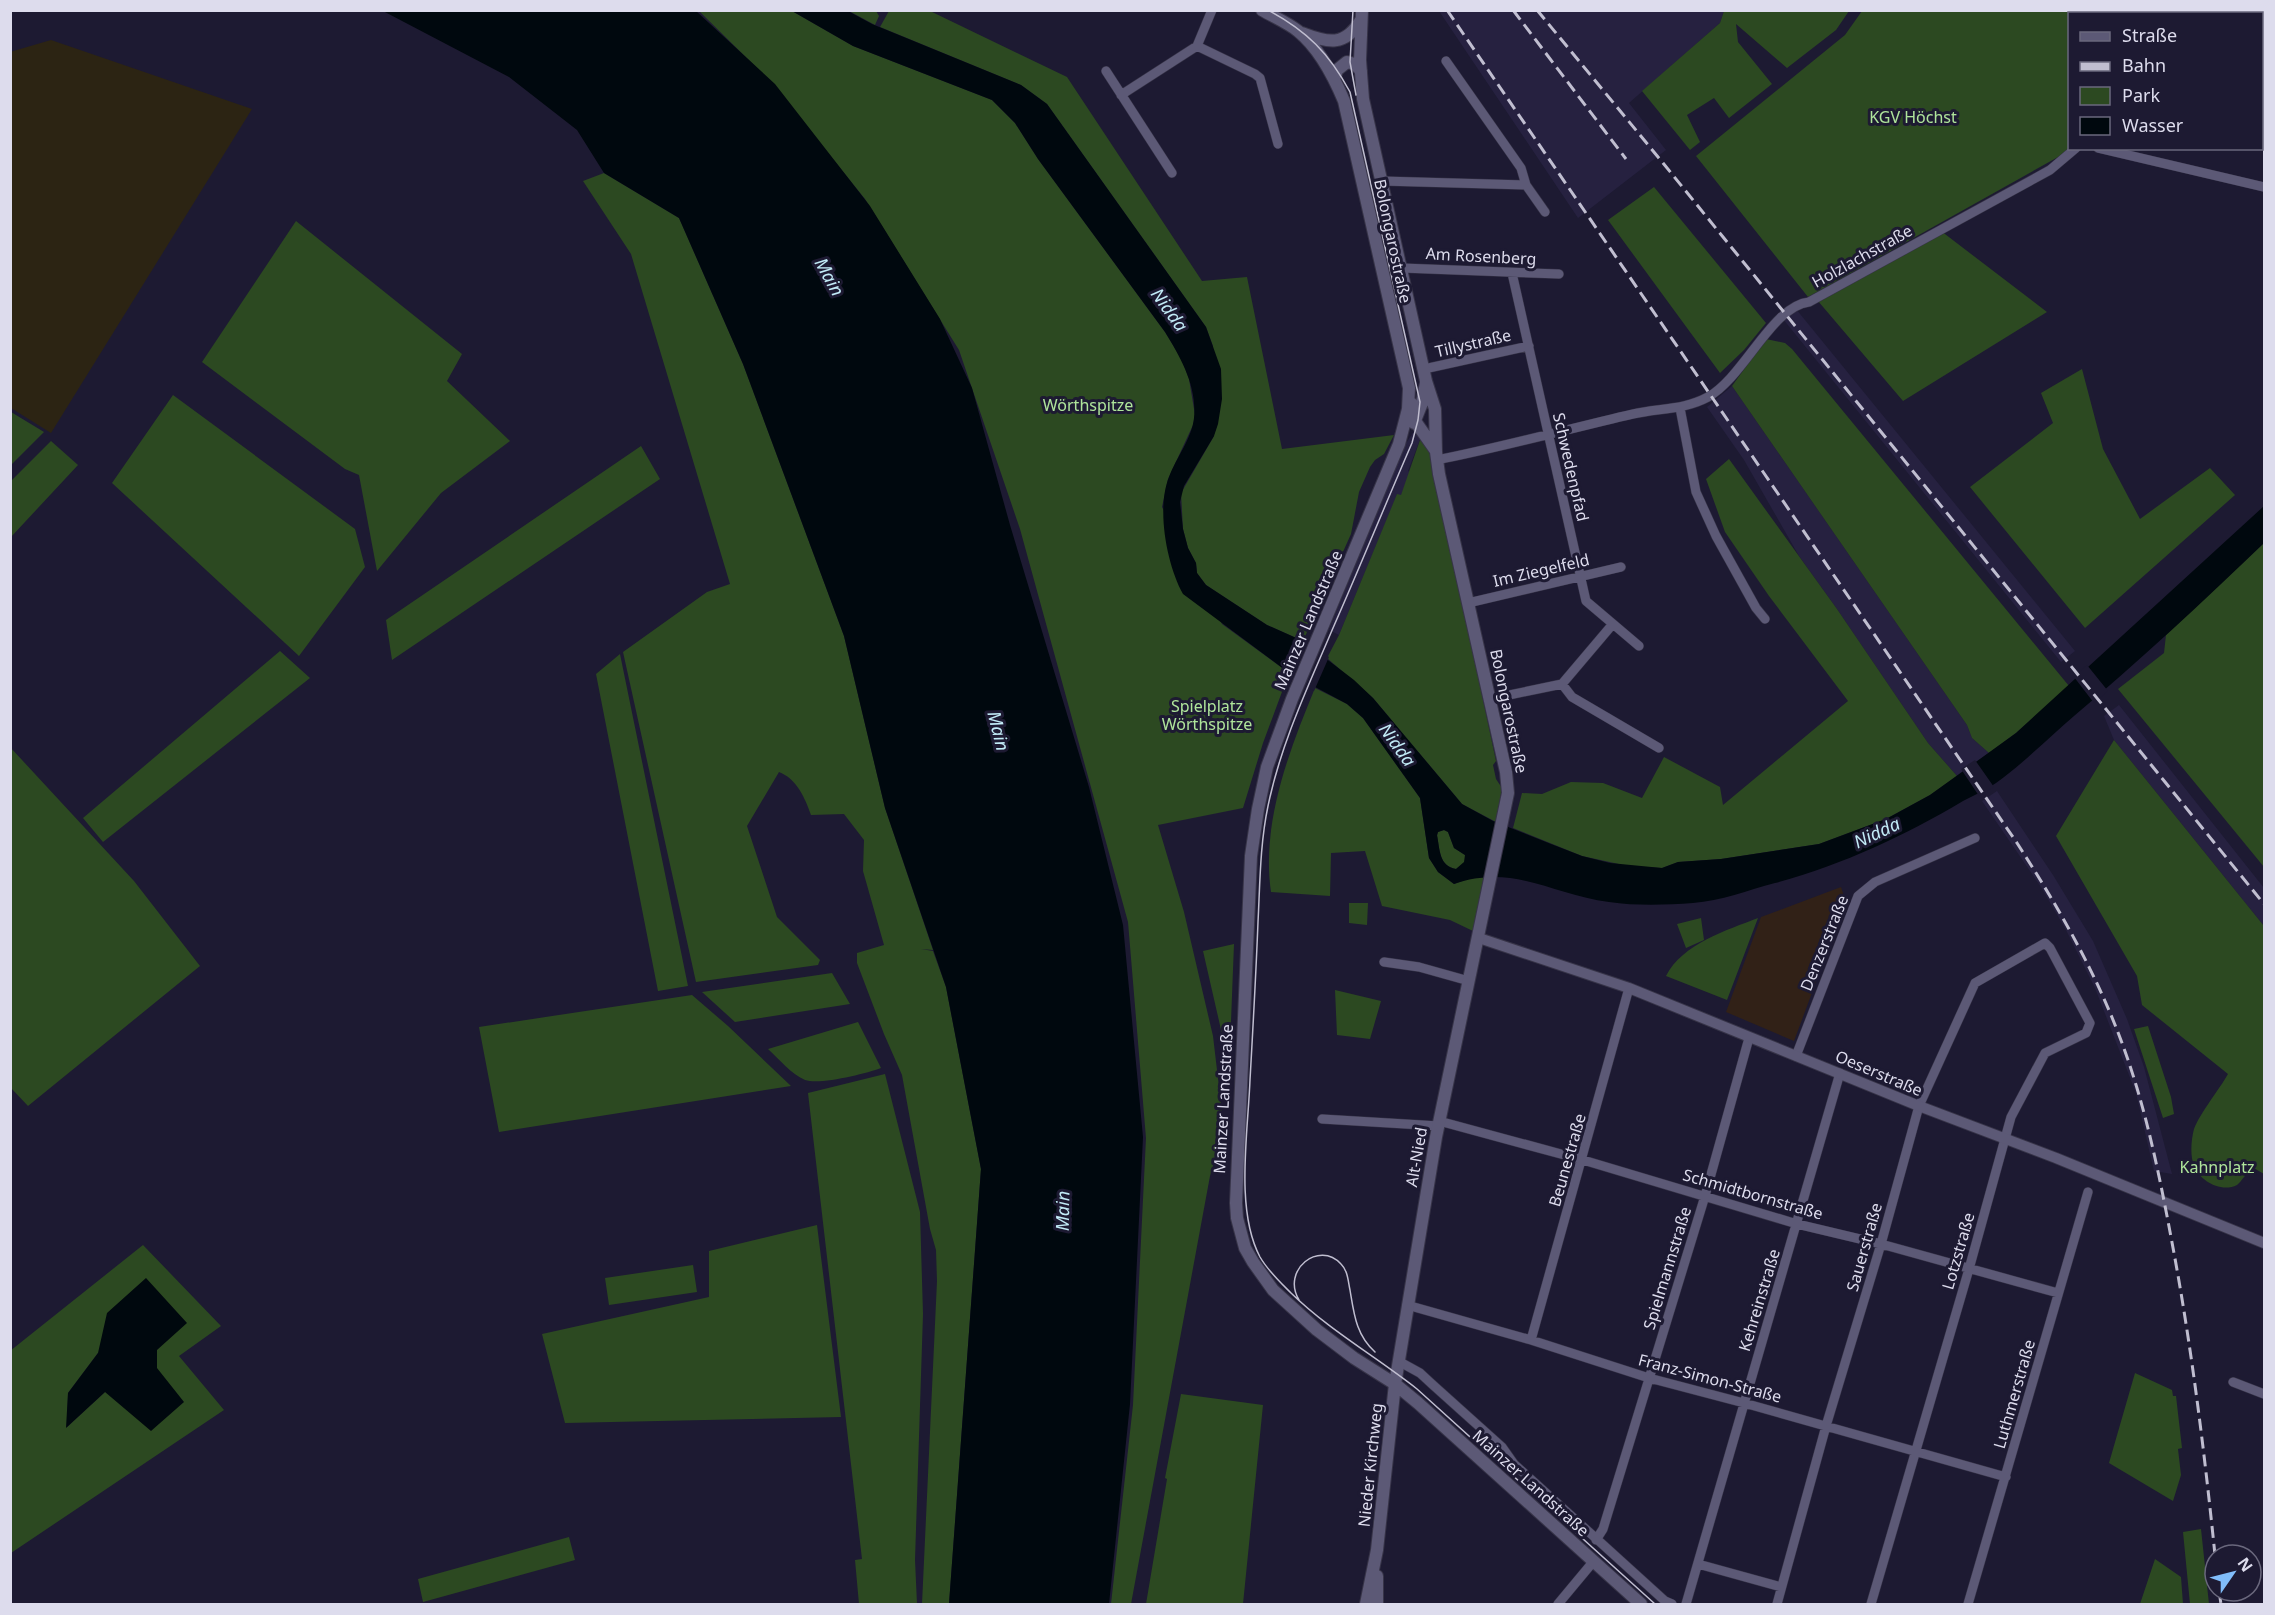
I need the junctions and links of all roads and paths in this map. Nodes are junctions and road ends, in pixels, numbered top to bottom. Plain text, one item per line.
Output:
1 (1212, 10) edge
2 (1262, 10) edge
3 (1362, 15) edge
4 (1298, 31) junction
5 (1197, 46) junction
6 (1446, 61) dead end
7 (1106, 71) dead end
8 (1361, 71) junction
9 (1334, 79) junction
10 (1121, 95) junction
11 (1278, 144) dead end
12 (2074, 150) edge
13 (2107, 150) edge
14 (1172, 173) dead end
15 (1382, 181) junction
16 (1526, 185) junction
17 (2265, 187) edge
18 (1545, 212) dead end
19 (1402, 268) junction
20 (1512, 273) junction
21 (1558, 274) dead end
22 (1529, 346) junction
23 (1425, 375) junction
24 (1408, 388) junction
25 (1680, 408) junction
26 (1415, 422) junction
27 (1430, 431) junction
28 (1547, 434) junction
29 (1399, 444) junction
30 (1437, 456) junction
31 (1622, 567) dead end
32 (1580, 577) junction
33 (1468, 603) junction
34 (1765, 619) dead end
35 (1612, 625) junction
36 (1639, 646) dead end
37 (1562, 684) junction
38 (1490, 699) junction
39 (1659, 748) dead end
40 (1975, 838) dead end
41 (1480, 933) junction
42 (2045, 943) joint
43 (1384, 962) dead end
44 (1469, 981) junction
45 (1629, 988) junction
46 (1749, 1038) junction
47 (1796, 1056) junction
48 (1840, 1072) junction
49 (1918, 1106) junction
50 (1322, 1119) dead end
51 (1439, 1124) junction
52 (2004, 1139) junction
53 (1583, 1160) junction
54 (2088, 1192) dead end
55 (1705, 1196) junction
56 (1797, 1224) junction
57 (2265, 1243) edge
58 (1881, 1244) junction
59 (1969, 1269) junction
60 (2058, 1293) junction
61 (1407, 1305) junction
62 (1532, 1340) junction
63 (1400, 1362) junction
64 (1649, 1378) junction
65 (2233, 1382) dead end
66 (1395, 1384) junction
67 (2265, 1394) edge
68 (1744, 1403) junction
69 (1826, 1425) junction
70 (1915, 1451) junction
71 (2006, 1477) junction
72 (1596, 1540) junction
73 (1377, 1550) junction
74 (1593, 1562) junction
75 (1698, 1564) junction
76 (1781, 1587) junction
77 (1366, 1605) edge
78 (1377, 1605) edge
79 (1558, 1605) edge
80 (1641, 1605) edge
81 (1672, 1605) edge
82 (1686, 1605) edge
83 (1777, 1605) edge
84 (1871, 1605) edge
85 (1968, 1605) edge

1 - 5 street
2 - 4 main road, Bolongarostraße
3 - 4 main road
3 - 8 main road, Bolongarostraße
4 - 9 main road, Bolongarostraße
5 - 10 street
5 - 11 street
6 - 16 street
7 - 10 street
8 - 9 main road
8 - 15 main road, Bolongarostraße
9 - 24 main road, Bolongarostraße
10 - 14 street
12 - 25 street, Holzlachstraße
13 - 17 street
15 - 16 street
15 - 19 main road, Bolongarostraße
16 - 18 street
19 - 20 street, Am Rosenberg
19 - 23 main road, Bolongarostraße
20 - 21 street, Am Rosenberg
20 - 22 street, Schwedenpfad
22 - 23 street, Tillystraße
22 - 28 street, Schwedenpfad
23 - 26 main road, Bolongarostraße
23 - 27 main road, Bolongarostraße
24 - 26 main road
24 - 29 main road, Bolongarostraße
25 - 28 street, Holzlachstraße
25 - 34 street
26 - 27 main road
26 - 29 main road, Bolongarostraße
27 - 30 main road
28 - 30 street, Holzlachstraße
28 - 32 street, Schwedenpfad
29 - 66 main road, Mainzer Landstraße
30 - 33 main road, Bolongarostraße
31 - 32 street, Im Ziegelfeld
32 - 33 street, Im Ziegelfeld
32 - 35 street, Schwedenpfad
33 - 38 main road, Bolongarostraße
35 - 36 street, Schwedenpfad
35 - 37 street
37 - 38 street
37 - 39 street
38 - 41 main road, Bolongarostraße
40 - 47 street, Denzerstraße
41 - 44 main road, Alt-Nied
41 - 45 street, Oeserstraße
42 - 49 street, Sauerstraße
42 - 52 street, Lotzstraße
43 - 44 street
44 - 51 main road, Alt-Nied
45 - 46 street, Oeserstraße
45 - 53 street, Beunestraße
46 - 47 street, Oeserstraße
46 - 55 street, Spielmannstraße
47 - 48 street, Oeserstraße
48 - 49 street, Oeserstraße
48 - 56 street, Kehreinstraße
49 - 52 street, Oeserstraße
49 - 58 street, Sauerstraße
50 - 51 street, Schmidtbornstraße
51 - 53 street, Schmidtbornstraße
51 - 61 main road, Alt-Nied
52 - 57 street, Oeserstraße
52 - 59 street, Lotzstraße
53 - 55 street, Schmidtbornstraße
53 - 62 street, Beunestraße
54 - 60 street, Luthmerstraße
55 - 56 street, Schmidtbornstraße
55 - 64 street, Spielmannstraße
56 - 58 street, Schmidtbornstraße
56 - 68 street, Kehreinstraße
58 - 59 street, Schmidtbornstraße
58 - 69 street, Sauerstraße
59 - 60 street, Schmidtbornstraße
59 - 70 street, Lotzstraße
60 - 71 street, Luthmerstraße
61 - 62 street, Franz-Simon-Straße
61 - 63 main road, Alt-Nied
62 - 64 street, Franz-Simon-Straße
63 - 66 main road, Alt-Nied
63 - 72 street, Mainzer Landstraße
64 - 68 street, Franz-Simon-Straße
64 - 72 street, Spielmannstraße
65 - 67 street
66 - 73 main road, Nieder Kirchweg
66 - 74 main road, Mainzer Landstraße
68 - 69 street, Franz-Simon-Straße
68 - 75 street, Kehreinstraße
69 - 70 street, Franz-Simon-Straße
69 - 76 street, Sauerstraße
70 - 71 street, Franz-Simon-Straße
70 - 84 street, Lotzstraße
71 - 85 street, Luthmerstraße
72 - 81 street, Mainzer Landstraße
73 - 77 main road, Nieder Kirchweg
73 - 78 main road, Nieder Kirchweg
74 - 79 street
74 - 80 main road, Mainzer Landstraße
75 - 76 street
75 - 82 street, Kehreinstraße
76 - 83 street, Sauerstraße

